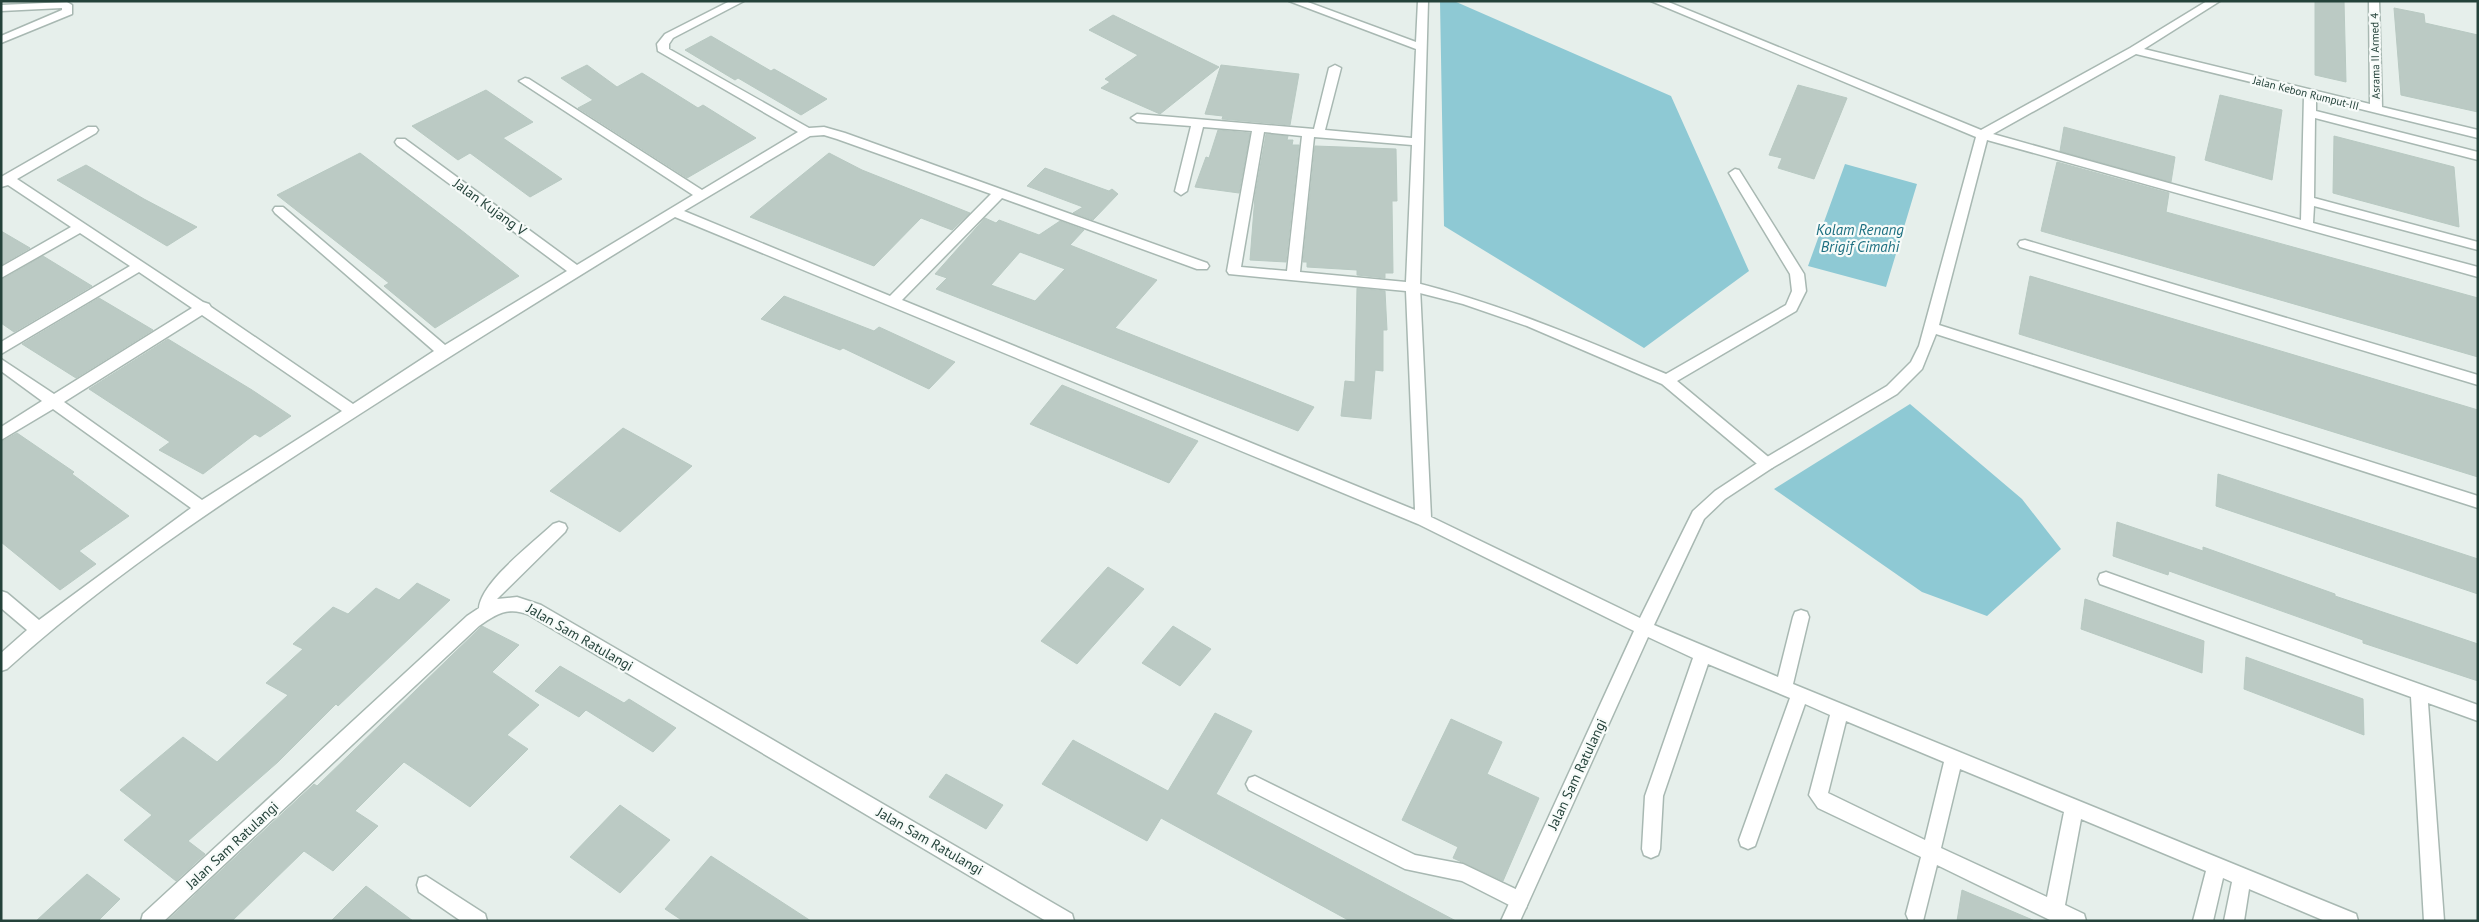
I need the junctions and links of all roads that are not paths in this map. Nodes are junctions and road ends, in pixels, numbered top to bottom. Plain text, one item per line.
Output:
1 (739, 1) edge
2 (1294, 1) edge
3 (1423, 1) edge
4 (1656, 1) edge
5 (2215, 1) edge
6 (2374, 1) edge
7 (1318, 6) edge
8 (1, 8) edge
9 (1, 40) edge
10 (1420, 47) junction
11 (2134, 50) junction
12 (1334, 68) dead end
13 (525, 81) dead end
14 (2310, 94) junction
15 (2376, 110) junction
16 (2309, 113) junction
17 (1137, 118) dead end
18 (1198, 123) junction
19 (1259, 128) junction
20 (92, 130) dead end
21 (807, 132) junction
22 (1314, 132) junction
23 (2478, 134) edge
24 (1982, 135) junction
25 (401, 142) dead end
26 (1417, 142) junction
27 (2478, 156) edge
28 (1735, 173) dead end
29 (4, 181) edge
30 (1181, 191) dead end
31 (1000, 193) junction
32 (701, 194) junction
33 (2307, 200) junction
34 (279, 210) dead end
35 (674, 212) junction
36 (2307, 226) junction
37 (81, 227) junction
38 (2025, 244) dead end
39 (2478, 246) edge
40 (1202, 266) dead end
41 (138, 267) junction
42 (578, 272) junction
43 (2478, 272) edge
44 (1, 273) edge
45 (1293, 276) junction
46 (1412, 287) junction
47 (891, 303) junction
48 (204, 307) junction
49 (1930, 327) junction
50 (1, 349) edge
51 (444, 352) junction
52 (1, 364) edge
53 (1667, 380) junction
54 (2478, 380) edge
55 (54, 400) junction
56 (351, 410) junction
57 (1, 434) edge
58 (1767, 464) junction
59 (2478, 502) edge
60 (202, 508) junction
61 (1423, 520) junction
62 (559, 528) dead end
63 (2106, 579) dead end
64 (1, 598) edge
65 (487, 611) junction
66 (1801, 617) dead end
67 (1644, 628) junction
68 (39, 630) junction
69 (1703, 654) junction
70 (1, 664) edge
71 (1792, 690) junction
72 (2419, 692) junction
73 (1840, 711) junction
74 (2478, 713) edge
75 (1954, 757) junction
76 (1255, 784) dead end
77 (2074, 807) junction
78 (1748, 840) dead end
79 (1651, 849) dead end
80 (1930, 852) junction
81 (2216, 866) junction
82 (2242, 877) junction
83 (426, 885) dead end
84 (1518, 901) junction
85 (2054, 912) junction
86 (1916, 914) dead end
87 (2343, 919) edge
88 (150, 921) edge
89 (478, 921) edge
90 (1065, 921) edge
91 (1510, 921) edge
92 (2077, 921) edge
93 (2203, 921) edge
94 (2234, 921) edge
95 (2434, 921) edge

1 - 21 street
2 - 7 street
3 - 10 street
4 - 24 street
5 - 11 street
6 - 15 street, Asrama II Armed 4
7 - 10 street
8 - 9 street
10 - 26 street
11 - 14 street, Jalan Kebon Rumput-III
11 - 24 street
12 - 22 street
13 - 32 street
14 - 15 street, Jalan Kebon Rumput-III
14 - 16 street
15 - 23 street, Jalan Kebon Rumput-III
16 - 27 street
16 - 33 street
17 - 18 street
18 - 19 street
18 - 30 street
19 - 22 street
19 - 45 street
20 - 29 street
21 - 31 street
21 - 32 street
22 - 26 street
22 - 45 street
24 - 36 street
24 - 49 street, Jalan Sam Ratulangi
25 - 42 street, Jalan Kujang V
26 - 46 street
28 - 53 street
29 - 37 street
31 - 40 street
31 - 47 street
32 - 35 street
33 - 36 street
33 - 39 street
34 - 51 street
35 - 42 street
35 - 47 street
36 - 43 street
37 - 41 street
37 - 44 street
38 - 54 street
41 - 48 street
41 - 50 street
42 - 51 street
45 - 46 street
46 - 53 street
46 - 61 street
47 - 61 street
48 - 55 street
48 - 56 street
49 - 58 street, Jalan Sam Ratulangi
49 - 59 street
51 - 56 street
52 - 55 street
53 - 58 street
55 - 57 street
55 - 60 street
56 - 60 street
58 - 67 street, Jalan Sam Ratulangi
60 - 68 street
61 - 67 street
62 - 65 street
63 - 72 street
64 - 68 street
65 - 88 street, Jalan Sam Ratulangi
65 - 90 street, Jalan Sam Ratulangi
66 - 71 street
67 - 69 street
67 - 84 street, Jalan Sam Ratulangi
68 - 70 street
69 - 71 street
69 - 79 street
71 - 73 street
71 - 78 street
72 - 74 street
72 - 95 street
73 - 75 street
73 - 80 street
75 - 77 street
75 - 80 street
76 - 84 street
77 - 81 street
77 - 85 street
80 - 85 street
80 - 86 street
81 - 82 street
81 - 93 street
82 - 87 street
82 - 94 street
83 - 89 street
84 - 91 street, Jalan Sam Ratulangi
85 - 92 street

